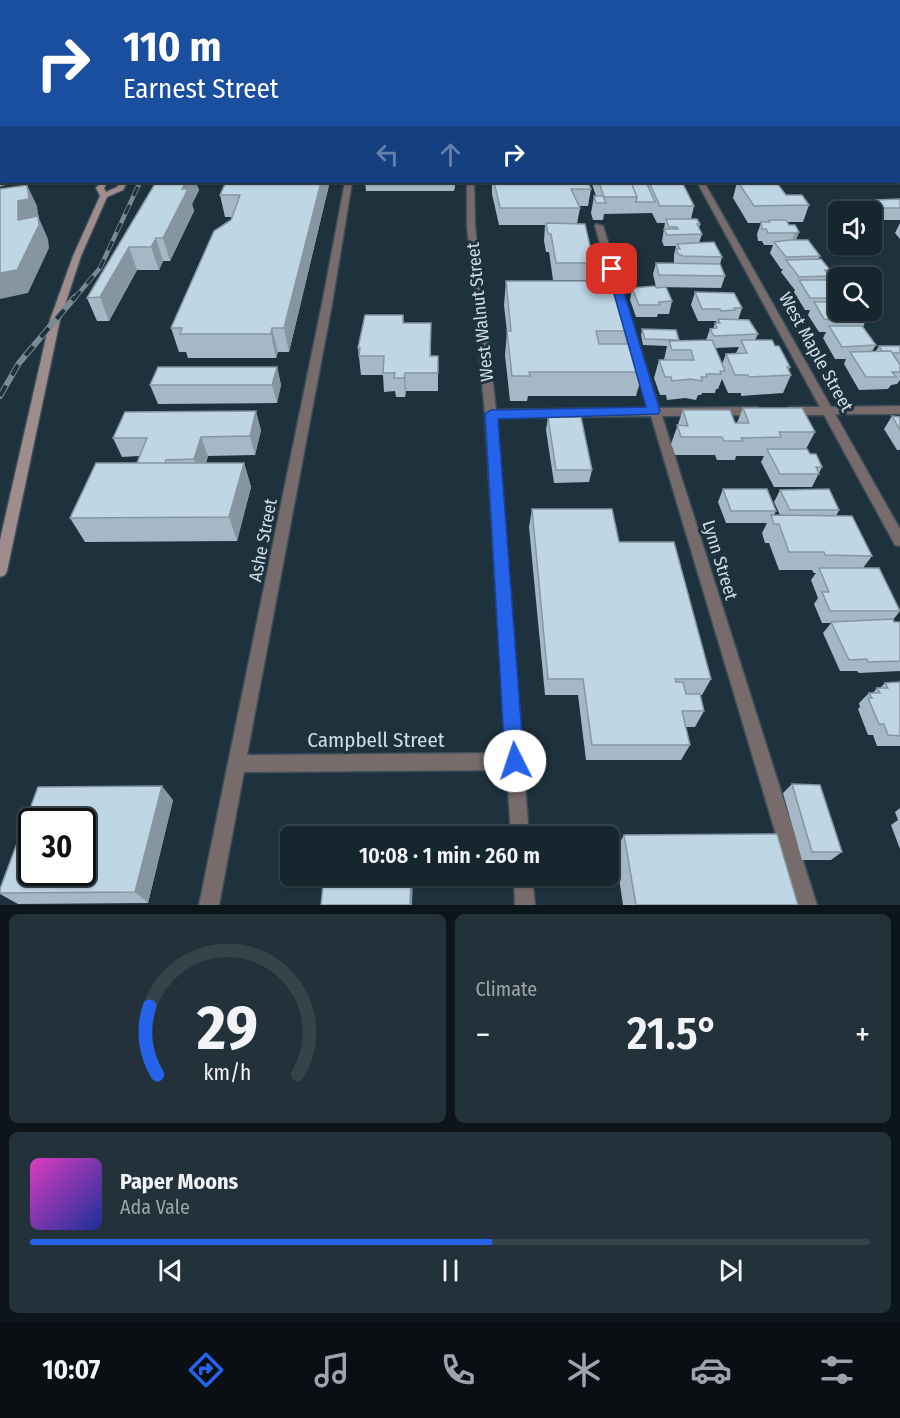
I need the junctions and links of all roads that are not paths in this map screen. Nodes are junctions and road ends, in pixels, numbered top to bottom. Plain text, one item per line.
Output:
1 (103, 183) edge
2 (122, 183) edge
3 (348, 183) edge
4 (471, 183) edge
5 (701, 183) edge
6 (104, 196) junction
7 (599, 226) dead end
8 (828, 410) junction
9 (900, 410) edge
10 (654, 411) junction
11 (491, 414) junction
12 (900, 541) edge
13 (0, 571) edge
14 (515, 761) junction
15 (237, 764) junction
16 (519, 826) edge
17 (524, 886) edge
18 (209, 905) edge
19 (525, 905) edge
20 (807, 905) edge

1 - 6 main road
2 - 6 main road
3 - 15 street, Ashe Street
4 - 11 street, West Walnut Street
5 - 8 street, West Maple Street
6 - 13 main road
7 - 10 street, Lynn Street
8 - 9 street
8 - 10 street
8 - 12 street, West Maple Street
10 - 11 street
10 - 20 street, Lynn Street
11 - 14 street, West Walnut Street
14 - 15 street, Campbell Street
14 - 16 street, West Walnut Street
15 - 18 street, Ashe Street
17 - 19 street

